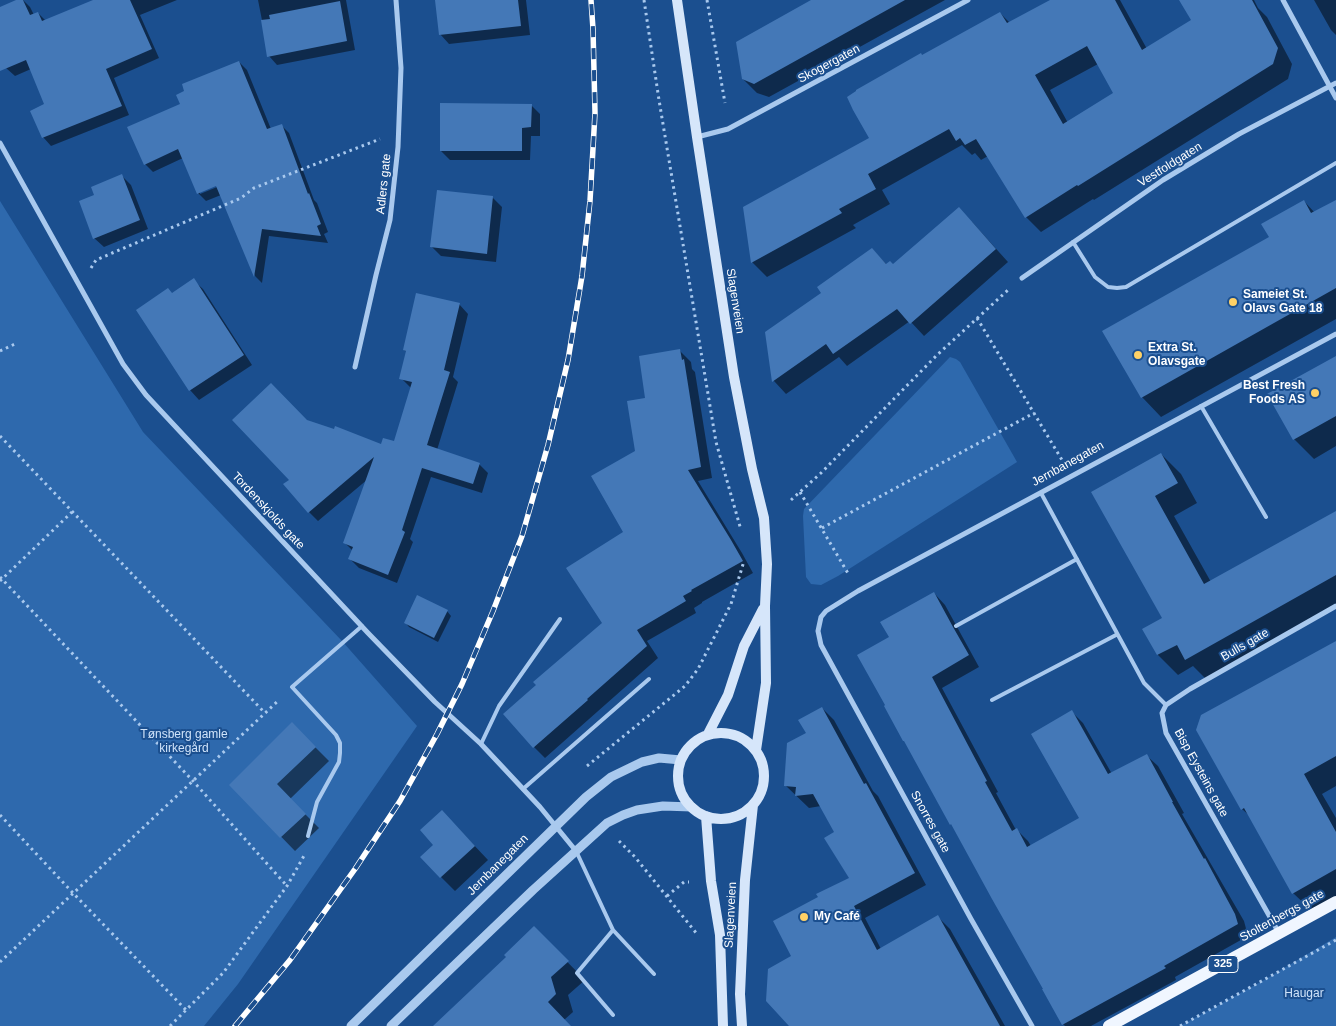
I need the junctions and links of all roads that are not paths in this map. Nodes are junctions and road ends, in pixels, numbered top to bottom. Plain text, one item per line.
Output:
1 (396, 0) edge
2 (677, 0) edge
3 (968, 0) edge
4 (1283, 0) edge
5 (1336, 83) edge
6 (1330, 85) junction
7 (1336, 98) edge
8 (697, 137) junction
9 (0, 143) edge
10 (1336, 163) edge
11 (1073, 242) junction
12 (1022, 278) road end
13 (1336, 334) edge
14 (356, 367) dead end
15 (1201, 406) junction
16 (1041, 493) junction
17 (1266, 517) dead end
18 (1077, 560) junction
19 (765, 606) junction
20 (1336, 606) edge
21 (560, 620) dead end
22 (819, 624) joint
23 (362, 626) junction
24 (956, 626) dead end
25 (1116, 635) junction
26 (649, 679) dead end
27 (992, 700) dead end
28 (1166, 705) junction
29 (708, 734) junction
30 (480, 744) junction
31 (756, 750) junction
32 (681, 760) junction
33 (523, 789) junction
34 (753, 806) junction
35 (692, 807) junction
36 (706, 816) junction
37 (555, 826) junction
38 (308, 836) road end
39 (576, 851) junction
40 (1336, 902) edge
41 (613, 930) junction
42 (1279, 933) junction
43 (654, 974) dead end
44 (613, 1016) dead end
45 (351, 1026) edge
46 (391, 1026) edge
47 (723, 1026) edge
48 (742, 1026) edge
49 (1032, 1026) edge
50 (1109, 1026) edge

1 - 14 street, Adlers gate
2 - 8 main road, Slagenveien
3 - 8 street, Skogergaten
4 - 6 street
5 - 6 street, Vestfoldgaten
6 - 7 street
6 - 11 street, Vestfoldgaten
8 - 19 main road, Slagenveien
9 - 23 street, Tordenskjolds gate
10 - 11 lane
11 - 12 street, Vestfoldgaten
13 - 15 street, Jernbanegaten
15 - 16 street, Jernbanegaten
15 - 17 lane
16 - 18 lane
16 - 22 street, Jernbanegaten
18 - 24 lane
18 - 25 lane
19 - 29 main road, Slagenveien
19 - 31 main road, Slagenveien
20 - 28 street, Bulls gate
21 - 30 lane
22 - 49 street, Snorres gate
23 - 30 street, Tordenskjolds gate
23 - 38 lane
25 - 27 lane
25 - 28 lane
26 - 33 lane
28 - 42 street, Bisp Eysteins gate
29 - 31 main road
29 - 32 main road, Slagenveien
30 - 33 street, Tordenskjolds gate
31 - 34 main road, Slagenveien
32 - 35 main road
32 - 37 street, Jernbanegaten
33 - 37 street, Tordenskjolds gate
34 - 36 main road
34 - 48 main road, Slagenveien
35 - 36 main road
35 - 39 street
36 - 47 main road, Slagenveien
37 - 39 street, Tordenskjolds gate
37 - 45 street, Jernbanegaten
39 - 41 lane
39 - 46 street
40 - 42 main road, Stoltenbergs gate / 325
41 - 43 lane
41 - 44 lane
42 - 50 main road, Stoltenbergs gate / 325

